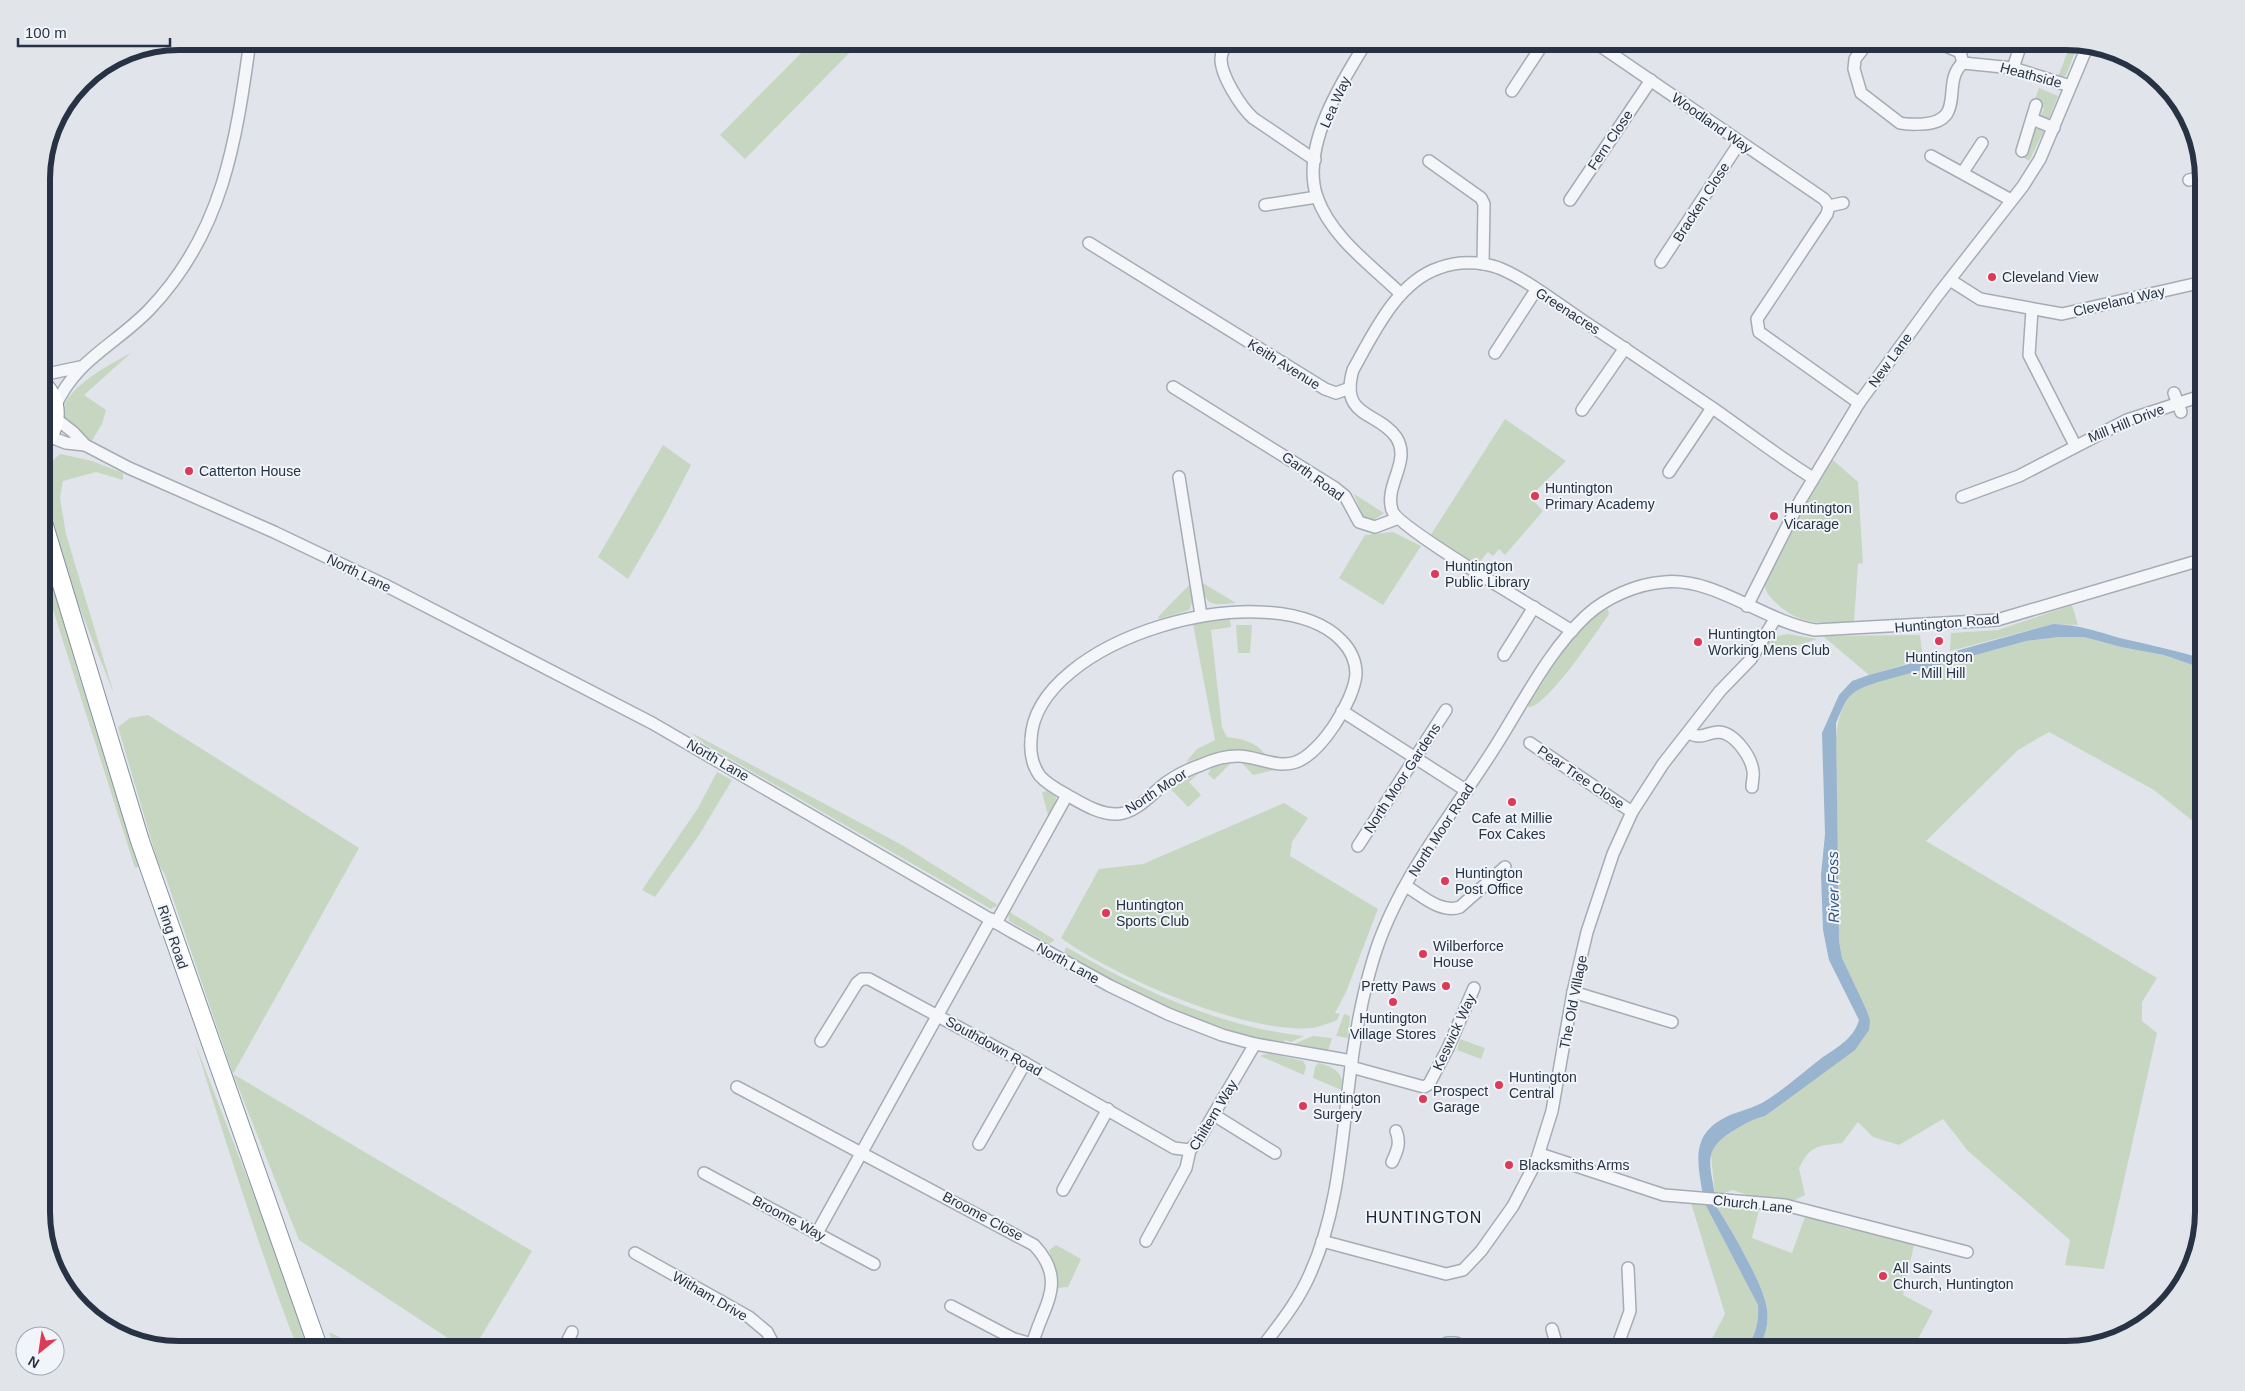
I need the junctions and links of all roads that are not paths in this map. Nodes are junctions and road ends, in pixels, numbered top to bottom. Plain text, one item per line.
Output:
1 (249, 50) edge
2 (1223, 50) edge
3 (1362, 50) edge
4 (1539, 50) edge
5 (1606, 50) edge
6 (1862, 50) edge
7 (1955, 50) edge
8 (2019, 50) edge
9 (2085, 51) edge
10 (1963, 63) junction
11 (2013, 68) junction
12 (1651, 80) junction
13 (2070, 86) junction
14 (1512, 91) dead end
15 (2036, 106) dead end
16 (2032, 119) junction
17 (2054, 128) junction
18 (1740, 142) junction
19 (1982, 143) dead end
20 (2022, 151) dead end
21 (1931, 156) dead end
22 (1315, 160) junction
23 (1429, 161) dead end
24 (1963, 172) junction
25 (2195, 179) edge
26 (2189, 180) dead end
27 (1317, 197) junction
28 (1570, 200) dead end
29 (2011, 200) junction
30 (1843, 203) dead end
31 (1265, 205) dead end
32 (1829, 206) junction
33 (1089, 243) dead end
34 (1661, 262) dead end
35 (1483, 264) junction
36 (1950, 280) junction
37 (2195, 284) edge
38 (1536, 290) junction
39 (1401, 294) junction
40 (2032, 310) junction
41 (1625, 348) junction
42 (1495, 353) dead end
43 (80, 367) junction
44 (50, 373) edge
45 (1173, 387) dead end
46 (1350, 388) junction
47 (50, 394) edge
48 (2195, 397) edge
49 (1859, 403) junction
50 (1712, 408) junction
51 (1582, 410) dead end
52 (54, 412) junction
53 (50, 424) edge
54 (50, 443) edge
55 (85, 445) junction
56 (2075, 445) junction
57 (1669, 472) dead end
58 (1180, 476) dead end
59 (1813, 478) junction
60 (1962, 497) dead end
61 (1396, 519) junction
62 (50, 545) edge
63 (2195, 562) edge
64 (1747, 606) junction
65 (1534, 607) junction
66 (1201, 615) junction
67 (1775, 619) junction
68 (1572, 631) junction
69 (1504, 655) dead end
70 (1446, 710) dead end
71 (1342, 711) junction
72 (1688, 733) junction
73 (1530, 743) dead end
74 (1414, 757) junction
75 (1752, 787) dead end
76 (1467, 791) junction
77 (1067, 795) junction
78 (1632, 812) junction
79 (1358, 846) dead end
80 (1504, 867) dead end
81 (1406, 886) junction
82 (993, 921) junction
83 (1474, 988) dead end
84 (1574, 992) junction
85 (938, 1016) junction
86 (1672, 1022) dead end
87 (821, 1041) dead end
88 (1255, 1044) junction
89 (1024, 1063) junction
90 (1352, 1064) junction
91 (737, 1087) dead end
92 (1108, 1110) junction
93 (1214, 1114) junction
94 (1396, 1131) dead end
95 (979, 1144) dead end
96 (1190, 1150) junction
97 (862, 1152) junction
98 (1275, 1153) dead end
99 (1540, 1154) junction
100 (1392, 1162) dead end
101 (704, 1173) dead end
102 (1063, 1190) dead end
103 (817, 1233) junction
104 (1146, 1240) dead end
105 (1322, 1241) junction
106 (1967, 1252) dead end
107 (635, 1253) dead end
108 (874, 1265) dead end
109 (1628, 1268) dead end
110 (951, 1306) dead end
111 (1552, 1329) dead end
112 (316, 1341) edge
113 (771, 1341) edge
114 (1018, 1341) edge
115 (1034, 1341) edge
116 (1266, 1341) edge
117 (1556, 1341) edge
118 (1619, 1341) edge

1 - 43 street
2 - 22 street
3 - 22 street, Lea Way
4 - 14 street
5 - 12 street, Woodland Way
6 - 10 street
7 - 10 street
8 - 11 street
9 - 13 street, New Lane
10 - 11 street, Heathside
11 - 13 street, Heathside
12 - 18 street, Woodland Way
12 - 28 street, Fern Close
13 - 17 street, New Lane
15 - 16 street
16 - 17 street
16 - 20 street
17 - 29 street, New Lane
18 - 32 street, Woodland Way
18 - 34 street, Bracken Close
19 - 24 street
21 - 24 street
22 - 27 street, Lea Way
23 - 35 street
24 - 29 street
25 - 26 street
27 - 31 street
27 - 39 street, Lea Way
29 - 36 street, New Lane
30 - 32 street
32 - 49 street
33 - 46 street, Keith Avenue
35 - 38 street, Greenacres
35 - 39 street, Greenacres
36 - 40 street, Cleveland Way
36 - 49 street, New Lane
37 - 40 street, Cleveland Way
38 - 41 street, Greenacres
38 - 42 street
39 - 46 street, Greenacres
40 - 56 street
41 - 50 street, Greenacres
41 - 51 street
43 - 44 street
43 - 52 street
45 - 61 street, Garth Road
46 - 61 street
47 - 52 highway
48 - 56 street, Mill Hill Drive
49 - 59 street, New Lane
50 - 57 street
50 - 59 street, Greenacres
52 - 53 highway
52 - 55 street, North Lane
54 - 55 street, North Lane
55 - 82 street, North Lane
56 - 60 street, Mill Hill Drive
58 - 66 street
59 - 64 street, New Lane
61 - 65 street
62 - 112 highway, Ring Road
63 - 67 street, Huntington Road
64 - 67 street, Huntington Road
64 - 68 street, North Moor Road
65 - 68 street
65 - 69 street
66 - 71 street, North Moor
66 - 77 street, North Moor
67 - 72 street, The Old Village
68 - 76 street, North Moor Road
70 - 74 street, North Moor Gardens
71 - 74 street
71 - 77 street, North Moor
72 - 75 street
72 - 78 street, The Old Village
73 - 78 street, Pear Tree Close
74 - 76 street
74 - 79 street, North Moor Gardens
76 - 81 street, North Moor Road
77 - 82 street
78 - 84 street, The Old Village
80 - 81 street
81 - 90 street, North Moor Road
82 - 85 street
82 - 88 street, North Lane
83 - 90 street, Keswick Way
84 - 86 street
84 - 99 street, The Old Village
85 - 87 street, Southdown Road
85 - 89 street, Southdown Road
85 - 97 street
88 - 90 street, North Lane
88 - 93 street, Chiltern Way
89 - 92 street, Southdown Road
89 - 95 street
90 - 105 street, North Moor Road
91 - 97 street, Broome Close
92 - 96 street, Southdown Road
92 - 102 street
93 - 96 street, Chiltern Way
93 - 98 street
94 - 100 street
96 - 104 street, Chiltern Way
97 - 103 street
97 - 115 street, Broome Close
99 - 105 street, The Old Village
99 - 106 street, Church Lane
101 - 103 street, Broome Way
103 - 108 street, Broome Way
105 - 116 street, North Moor Road
107 - 113 street, Witham Drive
109 - 118 street
110 - 114 street, Broome Close
111 - 117 street

